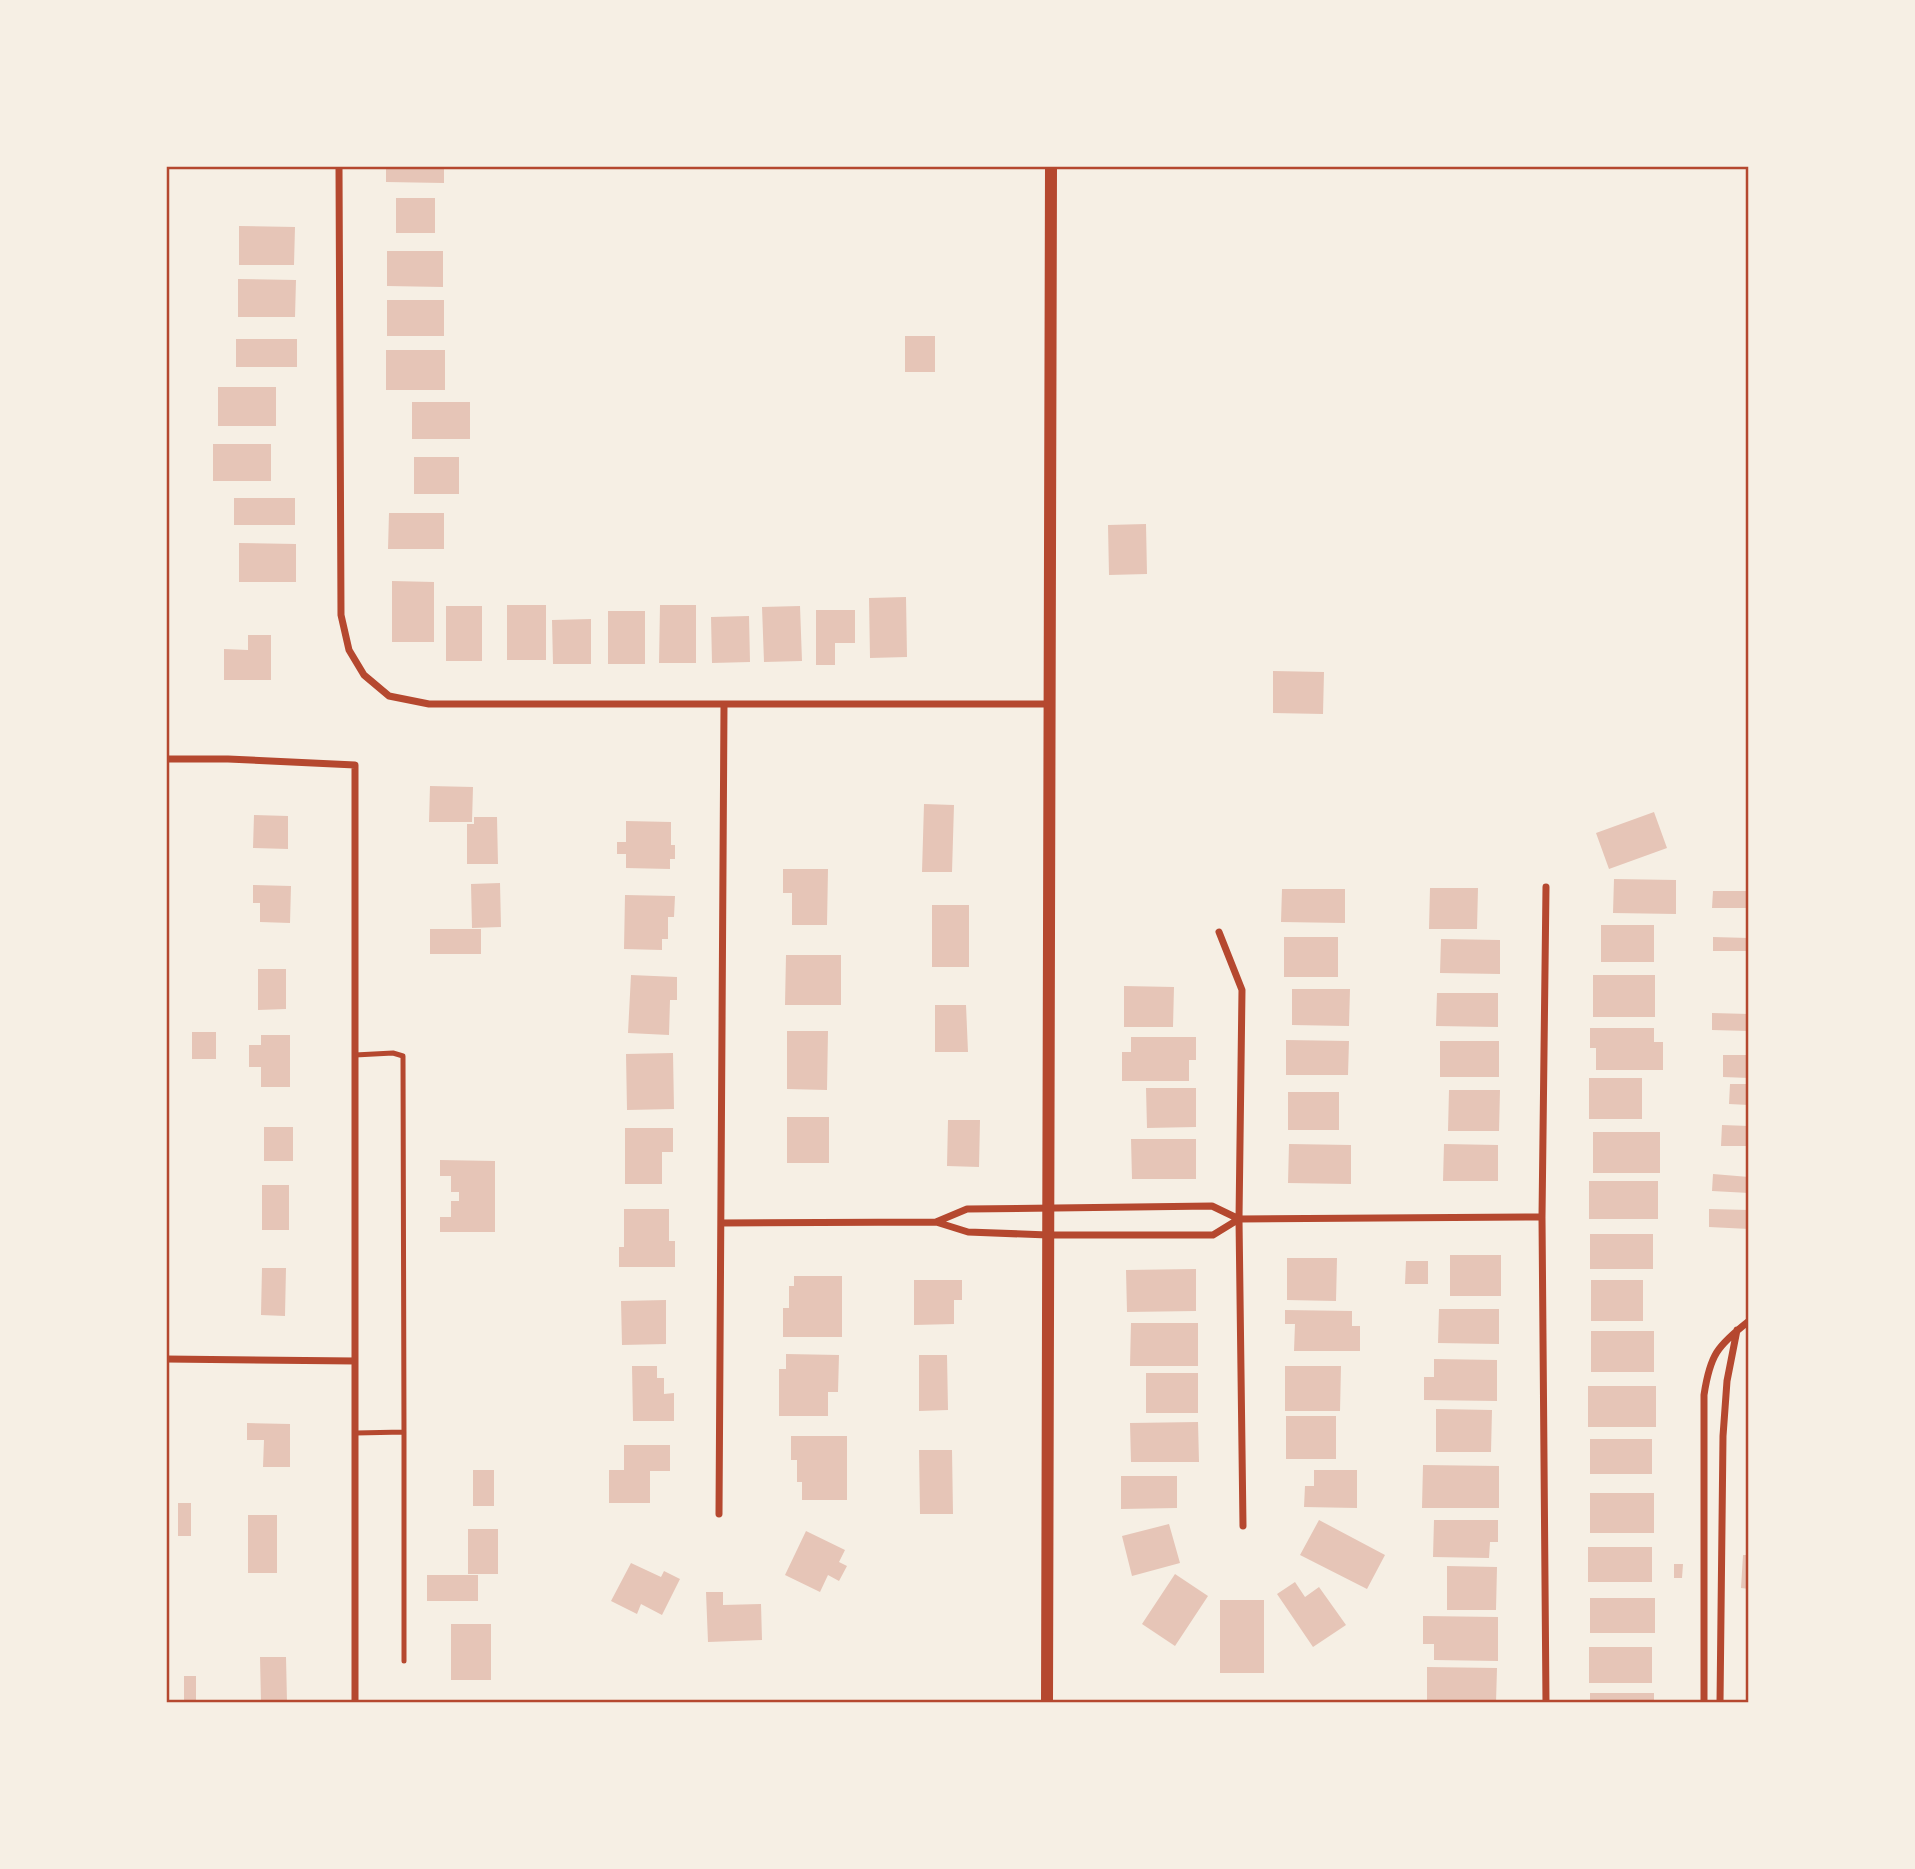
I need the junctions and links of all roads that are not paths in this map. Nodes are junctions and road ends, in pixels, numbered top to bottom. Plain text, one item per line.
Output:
1 (339, 166) edge
2 (1051, 166) edge
3 (724, 705) junction
4 (1048, 705) junction
5 (166, 759) edge
6 (1546, 887) dead end
7 (1219, 932) dead end
8 (355, 1055) junction
9 (1048, 1207) junction
10 (1542, 1217) junction
11 (1239, 1219) junction
12 (936, 1222) junction
13 (721, 1223) junction
14 (1048, 1235) junction
15 (1749, 1321) edge
16 (1737, 1330) junction
17 (166, 1359) edge
18 (355, 1360) junction
19 (404, 1432) junction
20 (356, 1433) junction
21 (719, 1514) dead end
22 (1243, 1526) dead end
23 (404, 1661) dead end
24 (355, 1703) edge
25 (1047, 1703) edge
26 (1546, 1703) edge
27 (1704, 1703) edge
28 (1720, 1703) edge

1 - 3 street
2 - 4 street
3 - 4 street
3 - 13 street
4 - 9 street
5 - 8 street
6 - 10 street
7 - 11 street
8 - 18 street
8 - 19 lane
9 - 11 street
9 - 12 street
9 - 14 street
10 - 11 street
10 - 26 street
11 - 14 street
11 - 22 street
12 - 13 street
12 - 14 street
13 - 21 street
14 - 25 street
15 - 16 street
16 - 27 street
16 - 28 street
17 - 18 street
18 - 20 street
19 - 20 lane
19 - 23 lane
20 - 24 street

